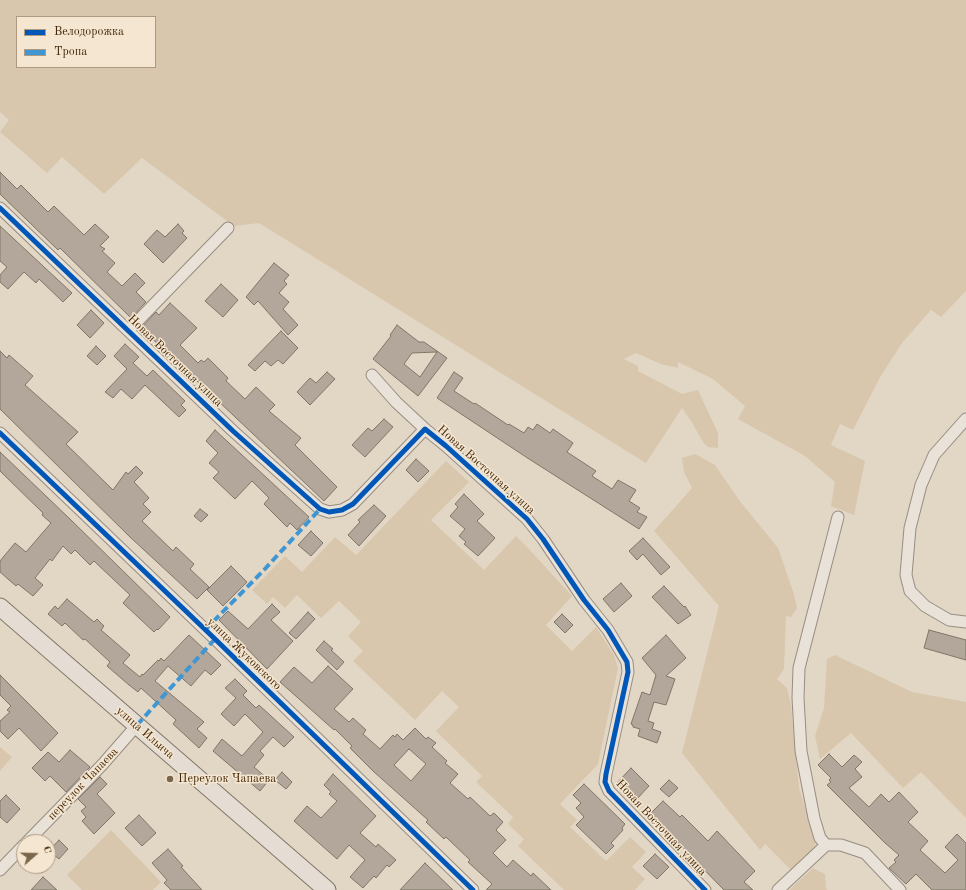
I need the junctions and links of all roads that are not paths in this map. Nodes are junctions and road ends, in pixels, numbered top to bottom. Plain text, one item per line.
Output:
1 (0, 208) edge
2 (228, 228) dead end
3 (129, 330) junction
4 (372, 375) dead end
5 (966, 419) edge
6 (425, 429) junction
7 (0, 433) edge
8 (838, 517) dead end
9 (0, 607) edge
10 (966, 622) edge
11 (137, 725) junction
12 (35, 834) edge
13 (826, 845) junction
14 (16, 853) edge
15 (0, 870) edge
16 (327, 890) edge
17 (473, 890) edge
18 (705, 890) edge
19 (778, 890) edge
20 (900, 890) edge

1 - 3 street, Новая Восточная улица
2 - 3 street
3 - 6 street, Новая Восточная улица
4 - 6 street, Новая Восточная улица
5 - 10 street
6 - 18 street, Новая Восточная улица
7 - 17 street, улица Жуковского
8 - 13 street
9 - 11 main road, улица Ильича
11 - 12 street, переулок Чапаева
11 - 16 main road, улица Ильича
13 - 19 street
13 - 20 street
14 - 15 street

